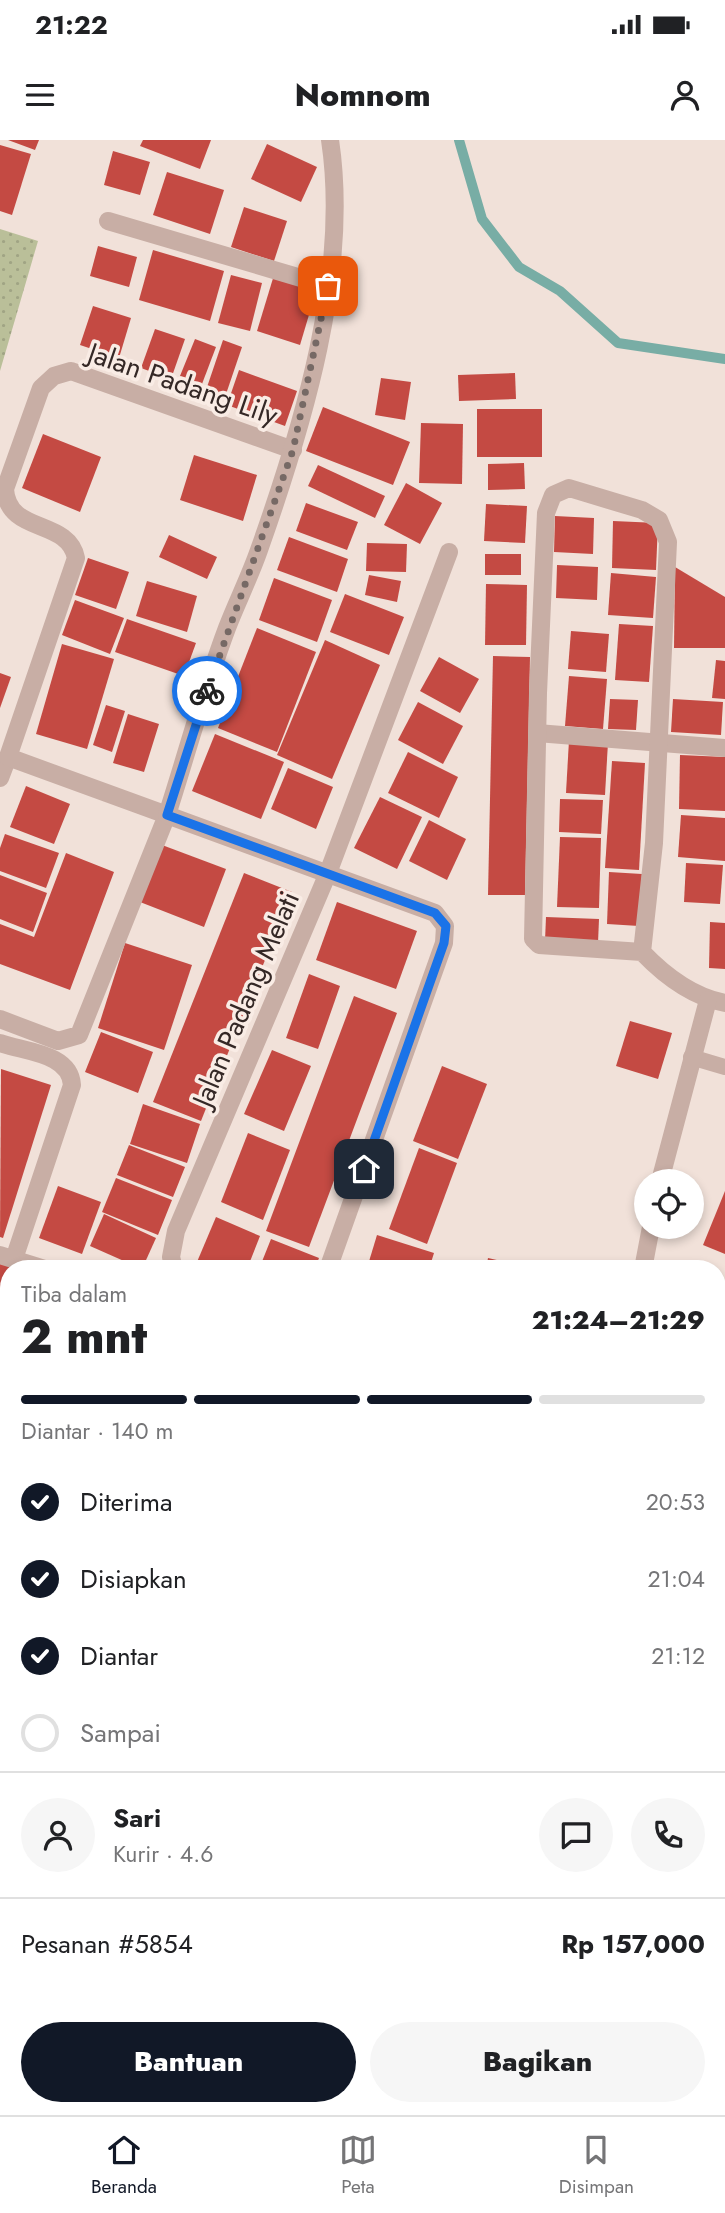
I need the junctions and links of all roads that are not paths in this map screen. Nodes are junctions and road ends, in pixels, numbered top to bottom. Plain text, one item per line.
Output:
1 (330, 140) edge
2 (108, 221) dead end
3 (328, 286) junction
4 (293, 450) junction
5 (449, 552) dead end
6 (537, 733) junction
7 (659, 742) junction
8 (725, 748) edge
9 (8, 758) junction
10 (0, 778) edge
11 (167, 815) junction
12 (328, 873) junction
13 (642, 952) junction
14 (717, 1002) edge
15 (0, 1019) edge
16 (0, 1042) edge
17 (691, 1057) junction
18 (725, 1067) edge
19 (663, 1169) edge
20 (649, 1239) edge
21 (7, 1257) edge
22 (171, 1260) edge
23 (331, 1260) edge
24 (645, 1260) edge

1 - 3 street
2 - 3 street
3 - 4 street
4 - 9 street, Jalan Padang Lily
4 - 11 street
5 - 12 street, Jalan Padang Melati
6 - 7 street
6 - 7 street
6 - 13 street
7 - 8 street
7 - 13 street
9 - 10 street
9 - 11 street
11 - 12 street
11 - 15 street
12 - 22 street, Jalan Padang Melati
12 - 23 street
13 - 14 street
14 - 17 street
16 - 21 street
17 - 18 lane
17 - 19 street
20 - 24 street

